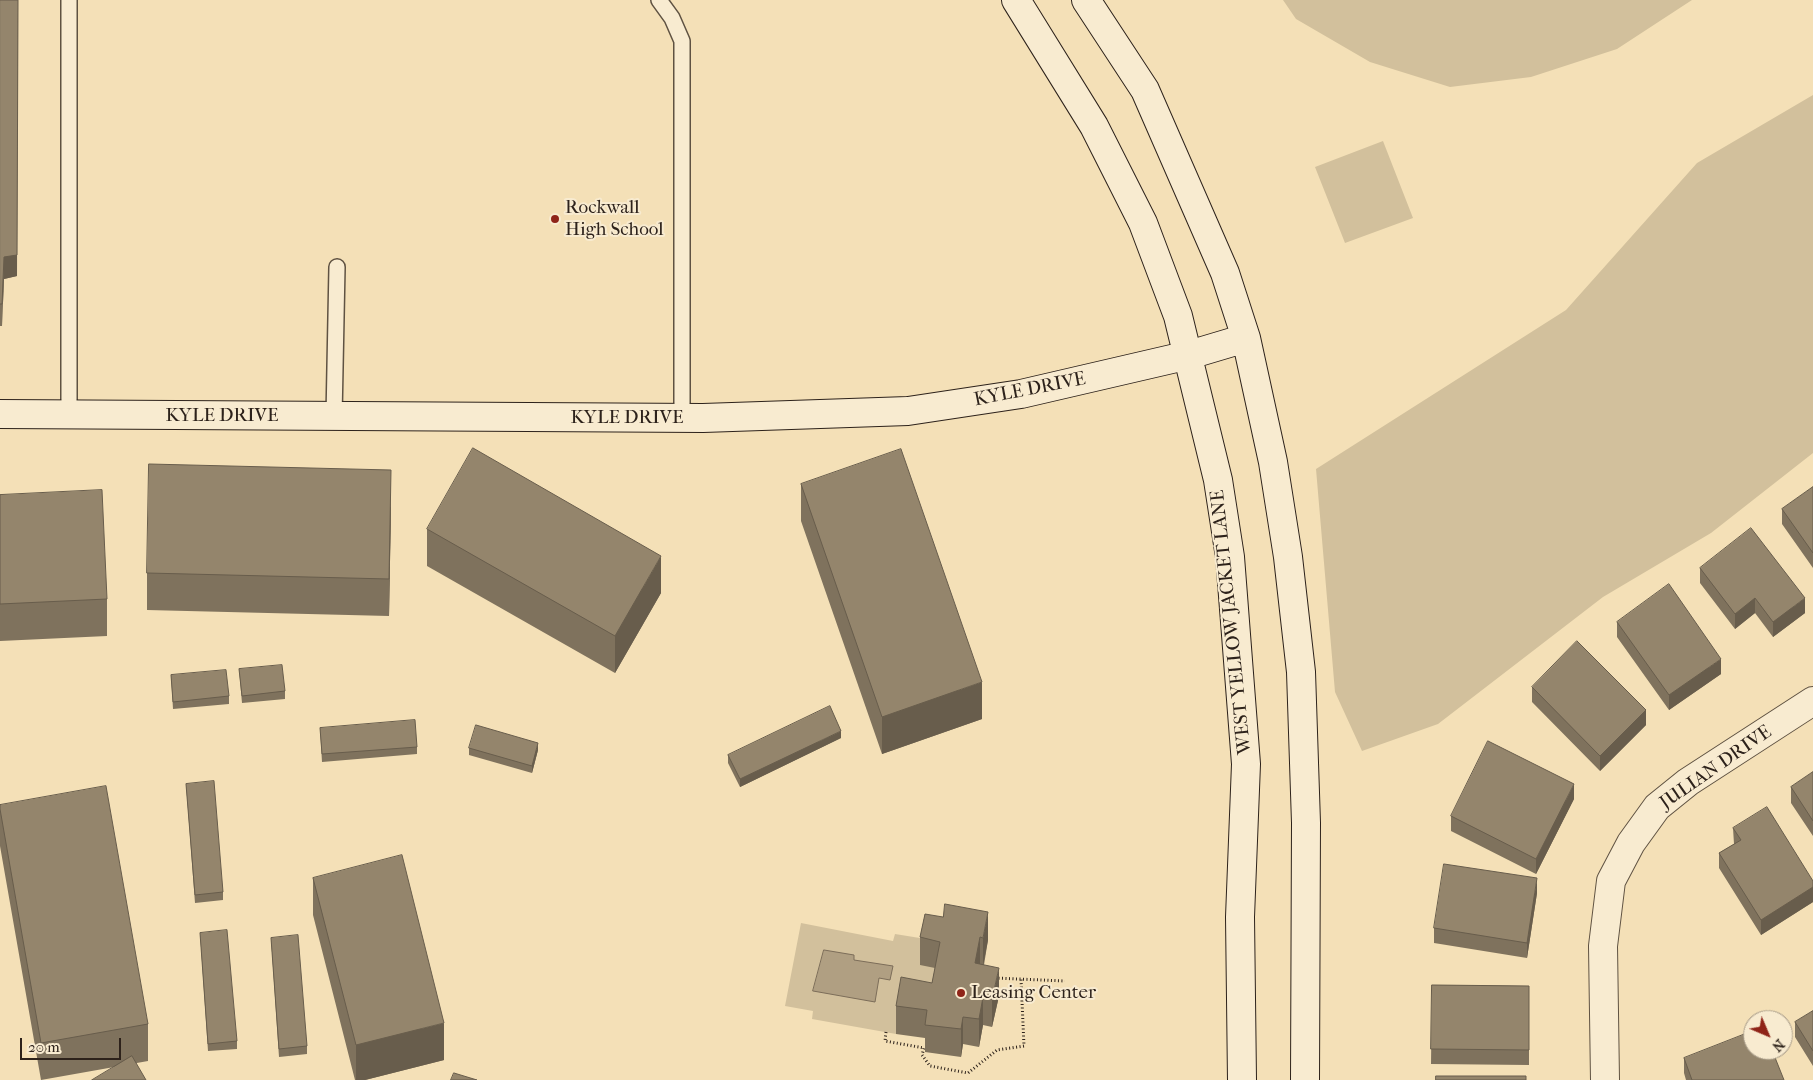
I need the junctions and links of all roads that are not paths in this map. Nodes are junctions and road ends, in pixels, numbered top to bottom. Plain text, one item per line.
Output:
1 (68, 0) edge
2 (659, 0) edge
3 (1016, 0) edge
4 (1086, 0) edge
5 (337, 267) dead end
6 (1246, 338) junction
7 (1189, 355) junction
8 (0, 414) edge
9 (69, 414) junction
10 (334, 417) junction
11 (682, 418) junction
12 (1813, 701) edge
13 (1242, 1080) edge
14 (1305, 1080) edge
15 (1606, 1080) edge

1 - 9 lane
2 - 11 lane
3 - 7 street, WEST YELLOW JACKET LANE
4 - 6 street
5 - 10 lane
6 - 7 street, KYLE DRIVE
6 - 14 street
7 - 11 street, KYLE DRIVE
7 - 13 street, WEST YELLOW JACKET LANE
8 - 9 street, KYLE DRIVE
9 - 10 street, KYLE DRIVE
10 - 11 street, KYLE DRIVE
12 - 15 street, JULIAN DRIVE

